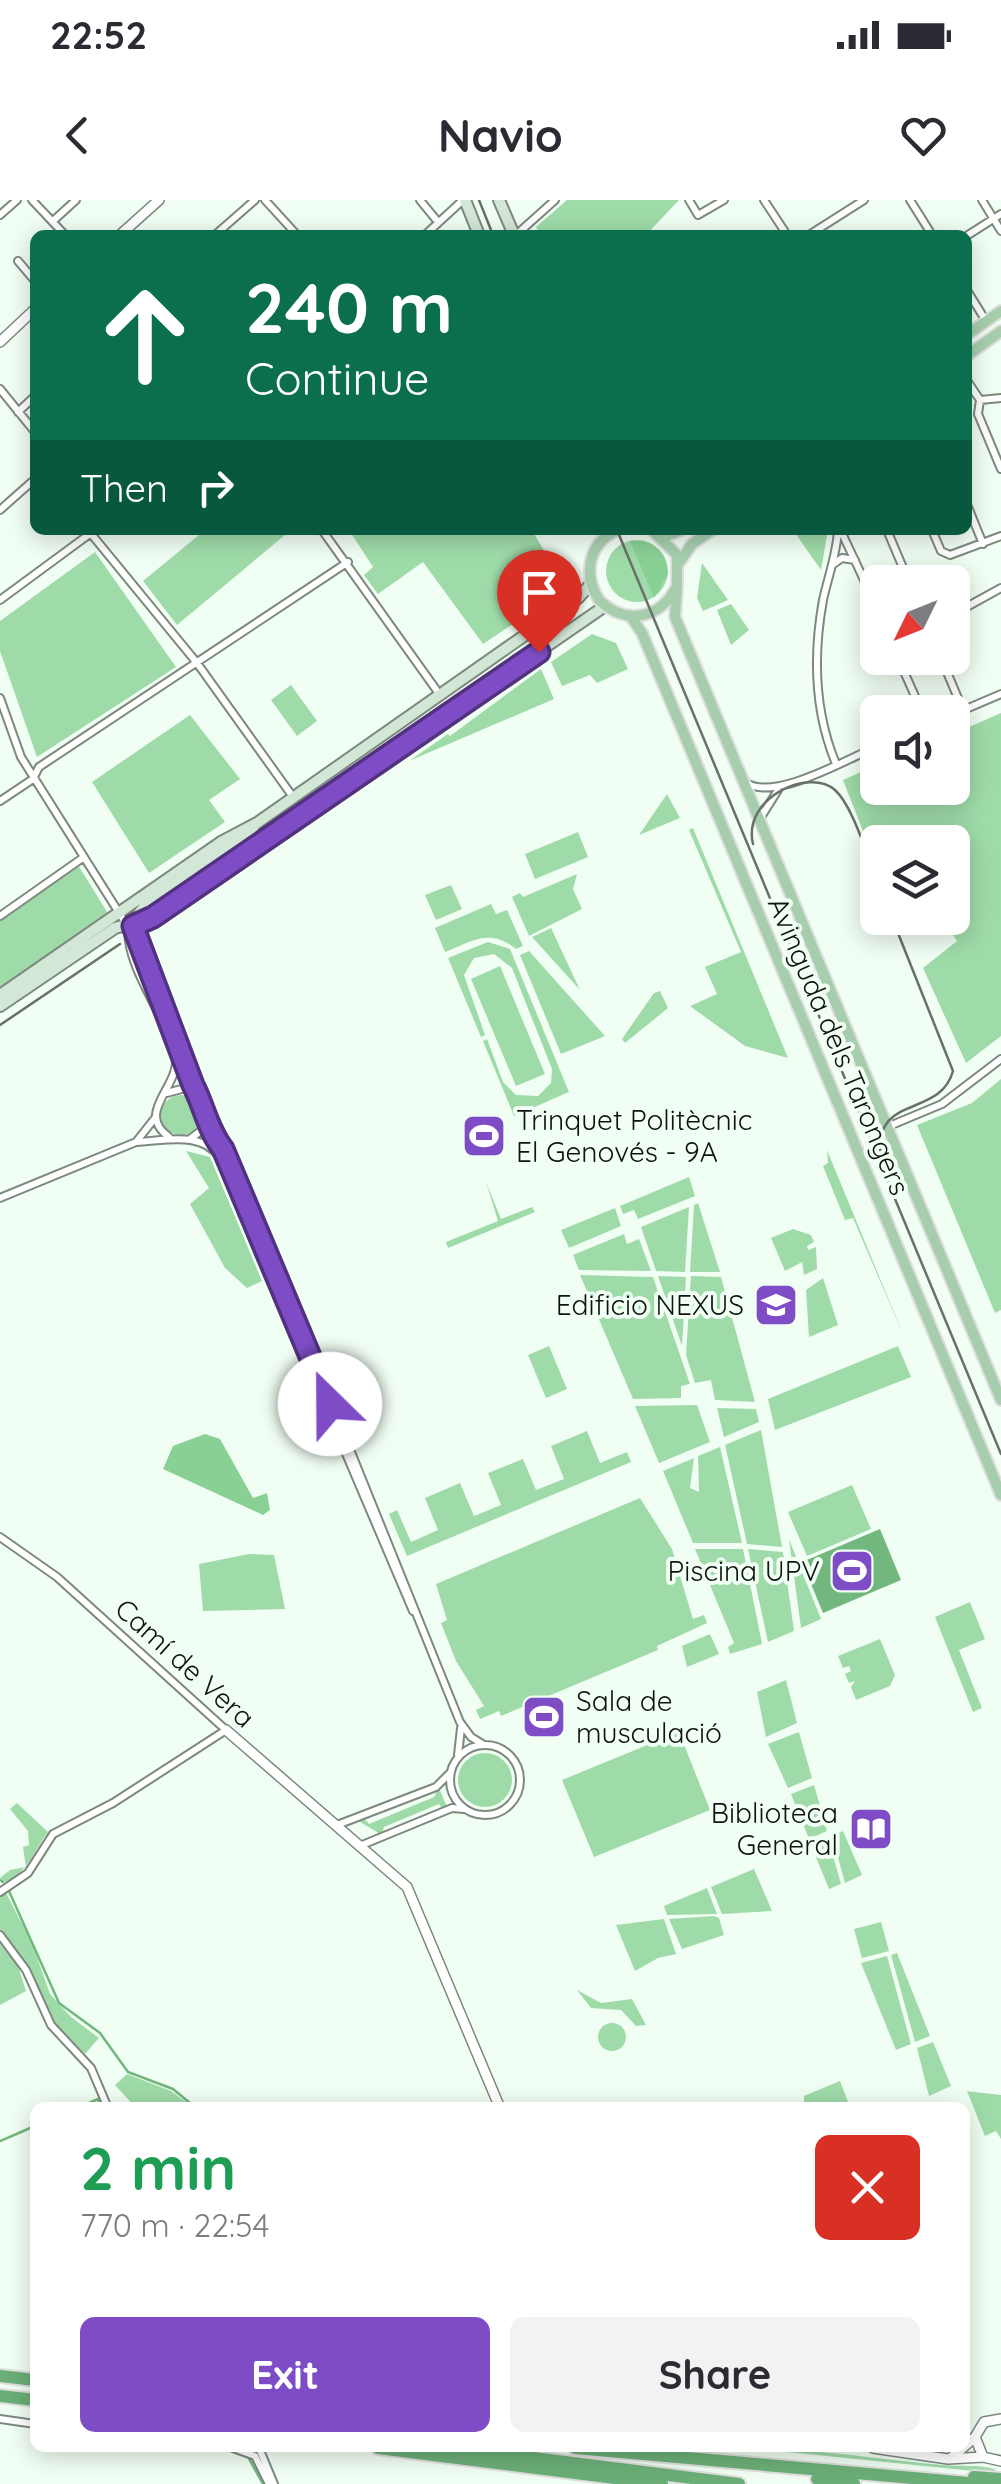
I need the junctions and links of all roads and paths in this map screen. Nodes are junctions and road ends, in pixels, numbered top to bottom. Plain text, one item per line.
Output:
1 (16, 200) edge
2 (32, 200) edge
3 (76, 200) edge
4 (159, 200) edge
5 (255, 200) edge
6 (265, 200) edge
7 (420, 200) edge
8 (464, 200) edge
9 (500, 200) edge
10 (556, 200) edge
11 (689, 200) edge
12 (724, 200) edge
13 (764, 200) edge
14 (864, 200) edge
15 (910, 200) edge
16 (982, 200) edge
17 (0, 215) edge
18 (997, 216) edge
19 (53, 221) junction
20 (438, 223) junction
21 (61, 230) edge
22 (126, 230) edge
23 (221, 230) edge
24 (292, 230) edge
25 (430, 230) edge
26 (477, 230) edge
27 (513, 230) edge
28 (521, 230) edge
29 (783, 230) edge
30 (818, 230) edge
31 (929, 230) edge
32 (1001, 230) edge
33 (972, 233) edge
34 (18, 261) dead end
35 (30, 275) edge
36 (972, 298) edge
37 (1001, 311) edge
38 (30, 315) edge
39 (986, 321) junction
40 (972, 331) edge
41 (1001, 331) edge
42 (0, 342) edge
43 (972, 351) edge
44 (972, 388) edge
45 (0, 390) edge
46 (1001, 398) edge
47 (980, 400) junction
48 (30, 401) edge
49 (18, 412) junction
50 (30, 426) edge
51 (1001, 469) edge
52 (30, 483) edge
53 (0, 510) edge
54 (972, 518) edge
55 (86, 535) edge
56 (94, 535) edge
57 (326, 535) edge
58 (601, 535) edge
59 (661, 535) edge
60 (669, 535) edge
61 (705, 535) edge
62 (838, 535) edge
63 (842, 535) edge
64 (889, 535) edge
65 (935, 535) edge
66 (1001, 536) edge
67 (664, 537) junction
68 (982, 544) junction
69 (855, 560) junction
70 (348, 562) junction
71 (679, 563) junction
72 (902, 565) edge
73 (831, 566) junction
74 (860, 571) edge
75 (591, 584) junction
76 (677, 586) junction
77 (1001, 588) edge
78 (0, 600) edge
79 (970, 605) edge
80 (606, 606) junction
81 (630, 617) junction
82 (197, 663) junction
83 (1001, 694) edge
84 (440, 695) junction
85 (0, 698) edge
86 (970, 707) edge
87 (860, 754) edge
88 (836, 764) junction
89 (33, 780) junction
90 (743, 781) junction
91 (783, 787) junction
92 (293, 796) junction
93 (0, 801) edge
94 (760, 821) junction
95 (256, 823) junction
96 (84, 857) junction
97 (120, 912) junction
98 (0, 916) edge
99 (130, 926) junction
100 (0, 995) edge
101 (0, 1006) edge
102 (1001, 1059) edge
103 (165, 1094) junction
104 (198, 1094) junction
105 (207, 1117) junction
106 (155, 1118) junction
107 (887, 1127) junction
108 (170, 1138) junction
109 (184, 1140) junction
110 (136, 1142) junction
111 (0, 1198) edge
112 (1001, 1400) edge
113 (344, 1453) junction
114 (1001, 1495) edge
115 (0, 1537) edge
116 (399, 1568) junction
117 (422, 1628) junction
118 (460, 1722) junction
119 (226, 1730) junction
120 (484, 1745) junction
121 (456, 1760) junction
122 (452, 1769) junction
123 (469, 1810) junction
124 (356, 1822) junction
125 (337, 1825) junction
126 (380, 1838) junction
127 (359, 1842) junction
128 (378, 1858) junction
129 (0, 1892) edge
130 (0, 1935) edge
131 (105, 2102) edge
132 (498, 2102) edge
133 (0, 2376) edge
134 (30, 2379) edge
135 (0, 2396) edge
136 (30, 2399) edge
137 (0, 2419) edge
138 (1001, 2419) edge
139 (30, 2423) edge
140 (975, 2437) junction
141 (970, 2441) edge
142 (244, 2452) edge
143 (260, 2452) edge
144 (410, 2452) edge
145 (486, 2452) edge
146 (612, 2452) edge
147 (901, 2452) edge
148 (957, 2452) edge
149 (983, 2457) junction
150 (668, 2458) junction
151 (948, 2459) junction
152 (1001, 2461) edge
153 (1001, 2479) edge
154 (947, 2480) junction
155 (272, 2484) edge
156 (662, 2484) edge
157 (739, 2484) edge
158 (854, 2484) edge
159 (980, 2484) edge

1 - 17 street
2 - 19 street
3 - 19 street
4 - 22 street
5 - 23 street
6 - 24 street
7 - 20 street
8 - 20 street
8 - 26 main road
9 - 27 main road
10 - 28 street
11 - 12 street
13 - 29 street
14 - 30 street
15 - 31 street
16 - 18 street
18 - 32 street
18 - 33 street
19 - 21 street
20 - 25 street
34 - 35 street
36 - 39 street
37 - 39 main road
38 - 42 street
39 - 40 main road
41 - 43 main road
44 - 47 street
45 - 49 street
46 - 47 street
47 - 51 street
48 - 49 street
49 - 50 street
52 - 53 street
54 - 68 street
55 - 78 street
56 - 82 street
57 - 70 street
58 - 75 main road
59 - 67 main road
60 - 67 main road
61 - 71 main road
62 - 73 street
63 - 69 street
64 - 72 street
65 - 68 street
66 - 68 street
67 - 71 main road
69 - 73 street
69 - 74 street
70 - 82 street
70 - 84 street
71 - 76 main road, Avinguda dels Tarongers
73 - 88 street
75 - 80 main road
75 - 84 main road
76 - 81 main road
76 - 90 main road, Avinguda dels Tarongers
77 - 79 street
80 - 81 main road
80 - 99 main road
81 - 114 main road, Avinguda dels Tarongers
82 - 89 street
82 - 92 street
83 - 86 street
84 - 92 main road
85 - 89 street
87 - 88 street
88 - 91 street
89 - 93 street
89 - 96 street
90 - 91 street
90 - 94 main road, Avinguda dels Tarongers
91 - 94 street
92 - 95 main road
94 - 107 main road, Avinguda dels Tarongers
95 - 97 main road
95 - 99 main road
96 - 97 street
96 - 98 street
97 - 99 street
97 - 100 main road
99 - 101 main road
99 - 103 street
99 - 104 street
102 - 107 street
103 - 104 street
103 - 106 street
104 - 105 street
105 - 109 street
105 - 116 street
106 - 108 street
106 - 110 street
107 - 112 main road, Avinguda dels Tarongers
108 - 109 street
108 - 110 street
109 - 113 street
110 - 111 street
113 - 116 street
113 - 117 street
115 - 119 street, Camí de Vera
116 - 117 street
117 - 118 street
118 - 120 street
118 - 121 street
119 - 125 street, Camí de Vera
119 - 129 street
120 - 121 street
120 - 123 street
121 - 122 street
122 - 123 street
122 - 124 street
123 - 126 street
124 - 125 street
124 - 127 street
125 - 127 street, Camí de Vera
126 - 127 street
126 - 128 street
127 - 128 street, Camí de Vera
128 - 132 street, Camí de Vera
130 - 131 street
133 - 134 highway
135 - 136 highway
137 - 139 street
138 - 140 street
140 - 141 street
140 - 149 street
142 - 155 street
143 - 155 street
144 - 156 highway
145 - 157 highway
146 - 150 highway
147 - 151 street
148 - 151 street
149 - 151 street
149 - 152 street
150 - 154 highway
150 - 158 highway
153 - 154 highway
154 - 159 highway

